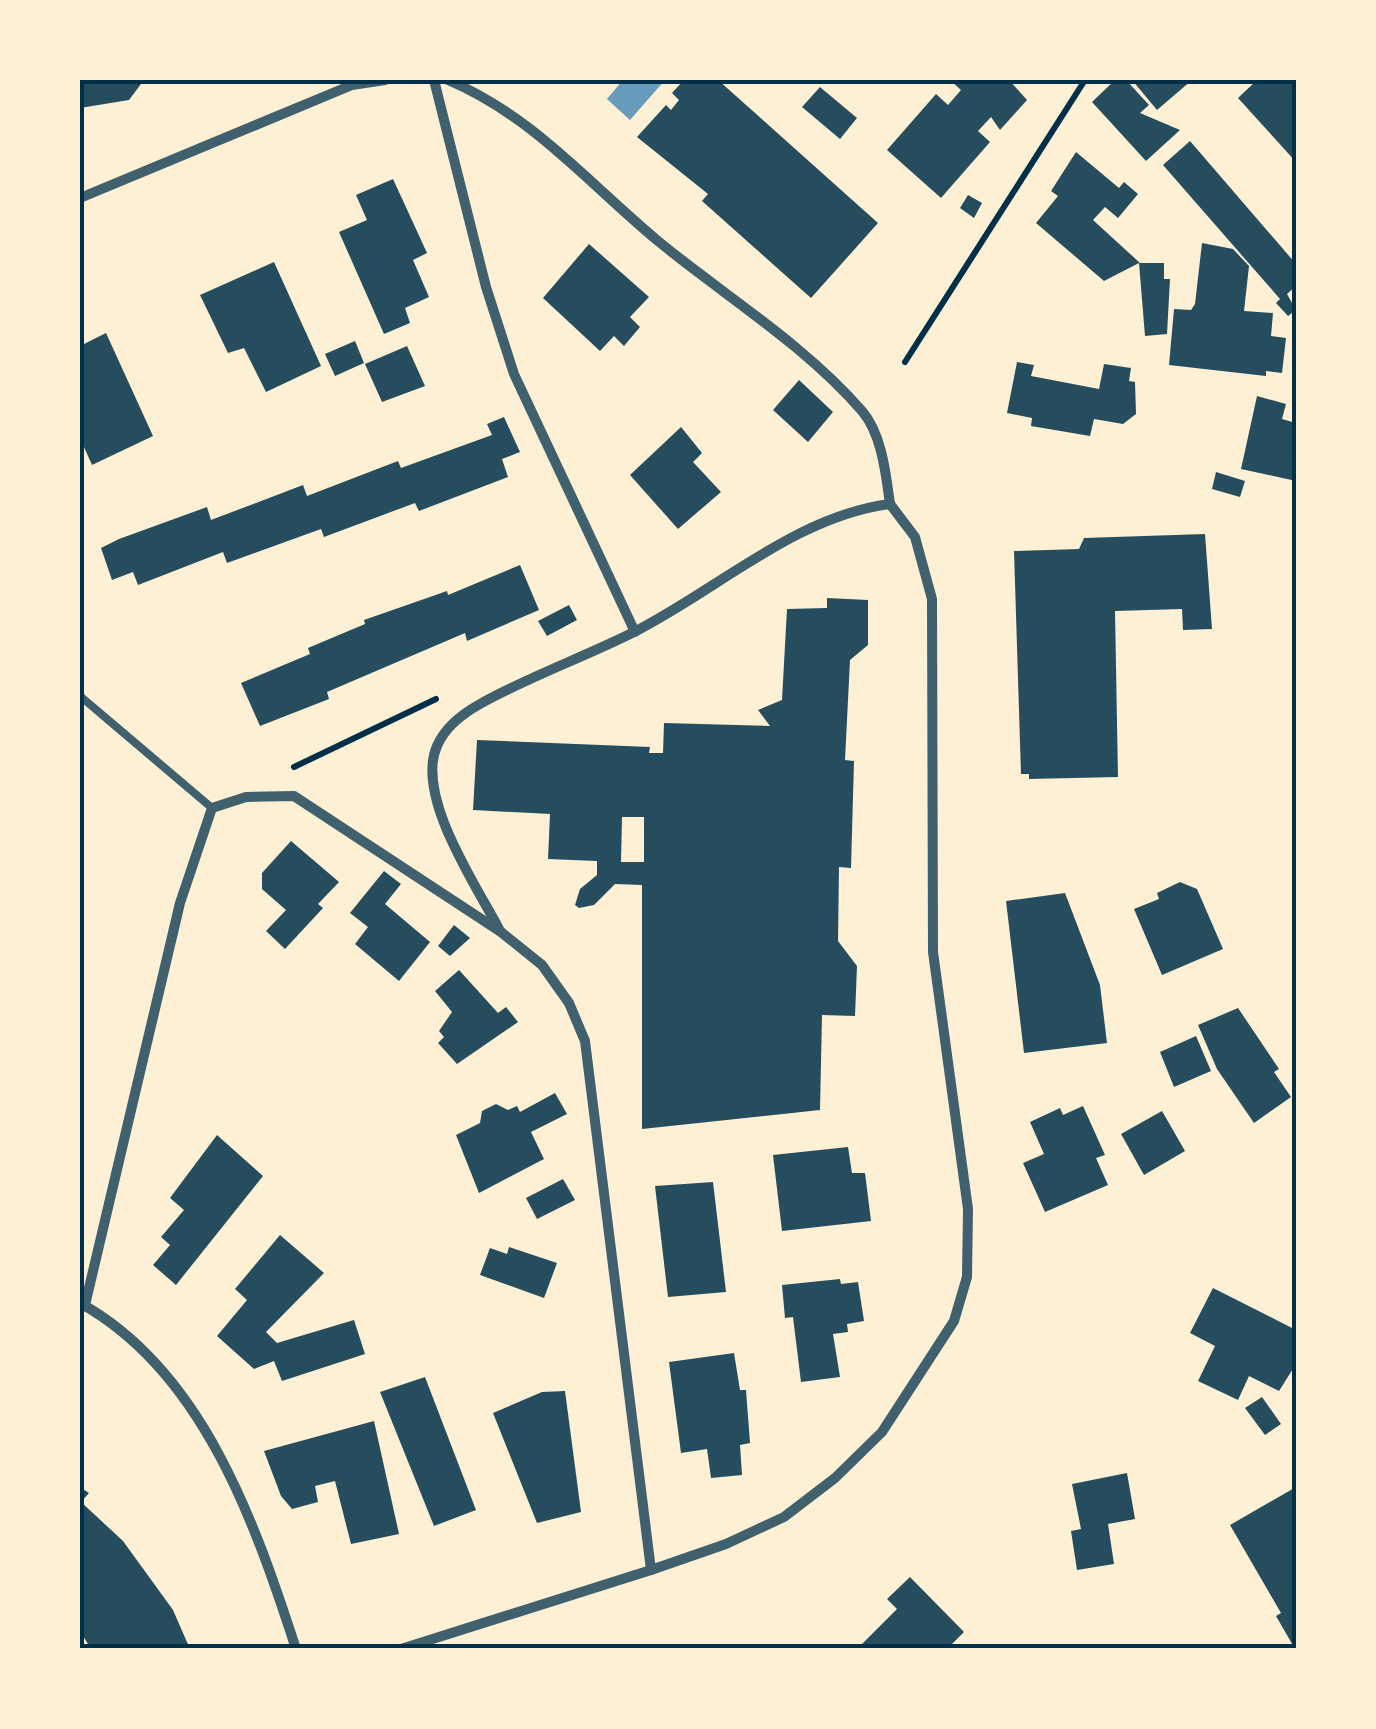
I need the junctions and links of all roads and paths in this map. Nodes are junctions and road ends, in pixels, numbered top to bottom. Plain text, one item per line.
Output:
1 (385, 80) edge
2 (434, 80) edge
3 (448, 80) edge
4 (1085, 80) edge
5 (80, 198) edge
6 (905, 362) dead end
7 (890, 504) junction
8 (635, 632) junction
9 (80, 696) edge
10 (212, 808) junction
11 (501, 932) junction
12 (82, 1304) edge
13 (652, 1570) junction
14 (296, 1649) edge
15 (401, 1649) edge

1 - 5 street
2 - 8 street
3 - 7 street
4 - 6 path
7 - 8 street
7 - 13 street
8 - 11 street
9 - 10 lane
10 - 11 street
10 - 12 street
11 - 13 street
12 - 14 street
13 - 15 street

